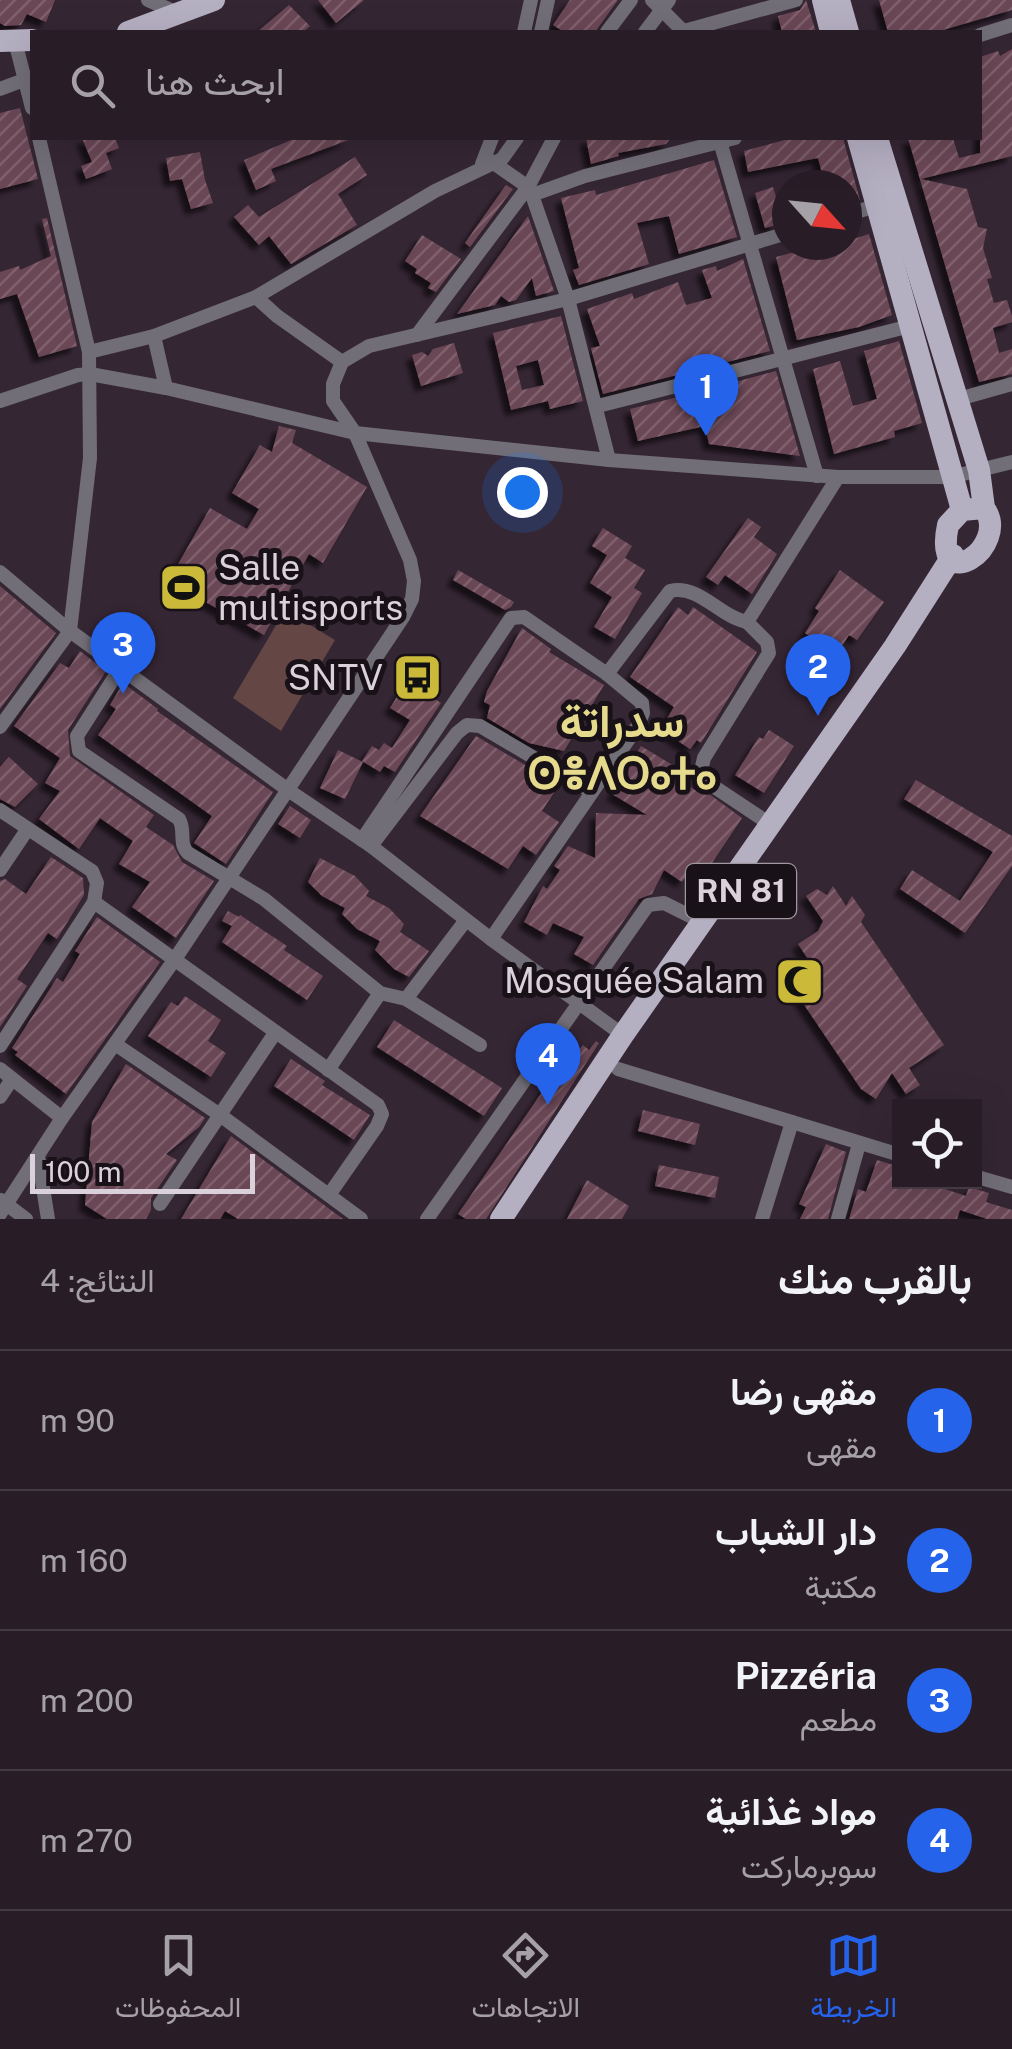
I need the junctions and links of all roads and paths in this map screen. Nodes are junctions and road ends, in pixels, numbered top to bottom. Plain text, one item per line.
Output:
1 (148, 0) edge
2 (214, 0) edge
3 (531, 0) edge
4 (548, 0) edge
5 (630, 0) edge
6 (796, 0) edge
7 (823, 0) edge
8 (839, 0) edge
9 (661, 3) edge
10 (181, 14) junction
11 (1012, 25) edge
12 (134, 30) edge
13 (524, 30) edge
14 (541, 30) edge
15 (608, 30) edge
16 (646, 30) edge
17 (682, 30) edge
18 (691, 30) edge
19 (830, 30) edge
20 (847, 30) edge
21 (982, 34) edge
22 (16, 41) edge
23 (29, 78) edge
24 (0, 89) edge
25 (40, 140) edge
26 (492, 140) edge
27 (516, 140) edge
28 (553, 140) edge
29 (721, 140) edge
30 (725, 140) edge
31 (859, 140) edge
32 (878, 140) edge
33 (487, 163) junction
34 (530, 191) junction
35 (878, 205) junction
36 (862, 210) edge
37 (772, 238) edge
38 (748, 245) junction
39 (256, 297) junction
40 (568, 299) junction
41 (910, 326) junction
42 (417, 335) junction
43 (154, 336) junction
44 (90, 352) junction
45 (784, 360) junction
46 (342, 362) junction
47 (90, 374) junction
48 (1012, 384) edge
49 (166, 388) junction
50 (956, 400) junction
51 (0, 401) edge
52 (598, 406) junction
53 (355, 432) junction
54 (609, 460) junction
55 (1012, 462) edge
56 (979, 470) junction
57 (816, 476) junction
58 (838, 477) junction
59 (951, 477) junction
60 (973, 509) junction
61 (960, 559) junction
62 (0, 572) edge
63 (747, 622) junction
64 (70, 630) junction
65 (122, 667) junction
66 (607, 674) junction
67 (0, 727) edge
68 (288, 790) junction
69 (592, 792) junction
70 (0, 810) edge
71 (770, 824) junction
72 (28, 830) junction
73 (366, 843) junction
74 (0, 870) edge
75 (229, 877) junction
76 (94, 902) junction
77 (466, 920) junction
78 (702, 922) junction
79 (490, 939) junction
80 (175, 958) junction
81 (380, 992) junction
82 (406, 998) junction
83 (582, 1004) junction
84 (276, 1034) junction
85 (623, 1035) junction
86 (115, 1044) junction
87 (0, 1046) edge
88 (480, 1046) dead end
89 (618, 1069) junction
90 (328, 1070) junction
91 (6, 1074) edge
92 (0, 1096) edge
93 (220, 1115) junction
94 (62, 1118) junction
95 (792, 1122) junction
96 (859, 1144) junction
97 (892, 1153) edge
98 (38, 1156) junction
99 (982, 1178) edge
100 (1012, 1187) edge
101 (329, 1195) junction
102 (160, 1204) dead end
103 (3, 1206) edge
104 (26, 1219) edge
105 (48, 1219) edge
106 (361, 1219) edge
107 (427, 1219) edge
108 (501, 1219) edge
109 (516, 1219) edge
110 (762, 1219) edge
111 (838, 1219) edge

1 - 10 street
2 - 10 main road
3 - 13 street
4 - 14 street
5 - 15 street
6 - 18 street
7 - 19 main road
8 - 20 main road
9 - 16 street
9 - 17 street
10 - 12 main road
11 - 21 street
22 - 23 street
23 - 24 street
25 - 44 street
26 - 33 street
27 - 33 street
28 - 34 street
29 - 34 street
30 - 38 street
31 - 35 main road
32 - 50 main road
33 - 34 street
33 - 39 street
34 - 40 street
34 - 42 street
35 - 36 street
35 - 41 main road
37 - 38 street
38 - 40 street
38 - 45 street
39 - 43 street
39 - 46 street
40 - 42 street
40 - 52 street
41 - 45 street
41 - 59 main road
42 - 46 street
43 - 44 street
43 - 49 street
44 - 47 street
45 - 52 street
45 - 57 street
46 - 53 street
47 - 49 street
47 - 51 street
47 - 64 street
48 - 50 street
49 - 53 street
50 - 56 main road
52 - 54 street
53 - 54 street
53 - 68 street
54 - 57 street
55 - 56 street
56 - 59 street
56 - 60 main road
57 - 58 street
58 - 59 street
58 - 63 street
59 - 60 main road
60 - 61 main road
60 - 61 main road
61 - 71 main road
61 - 89 main road, RN 81
62 - 64 street
63 - 66 street
63 - 71 street
64 - 65 street
64 - 67 street
65 - 68 street
65 - 75 street
66 - 69 street
66 - 73 street
68 - 73 street
68 - 75 street
69 - 73 street
69 - 79 street
70 - 72 street
71 - 78 main road
72 - 74 street
72 - 76 street
73 - 77 street
75 - 80 street
75 - 81 street
76 - 80 street
76 - 87 street
77 - 79 street
77 - 82 street
78 - 83 street
78 - 85 main road
79 - 83 street
80 - 84 street
80 - 86 street
81 - 82 street
81 - 90 street
82 - 88 street
83 - 85 street
83 - 107 street
84 - 90 street
84 - 93 street
85 - 108 main road
86 - 93 street
86 - 94 street
89 - 95 street
89 - 109 main road, RN 81
90 - 101 street
91 - 92 street
91 - 94 street
93 - 101 street
93 - 102 street
94 - 98 street
95 - 96 street
95 - 110 street
96 - 97 street
96 - 111 street
98 - 103 street
98 - 105 street
99 - 100 street
101 - 106 street
103 - 104 street

